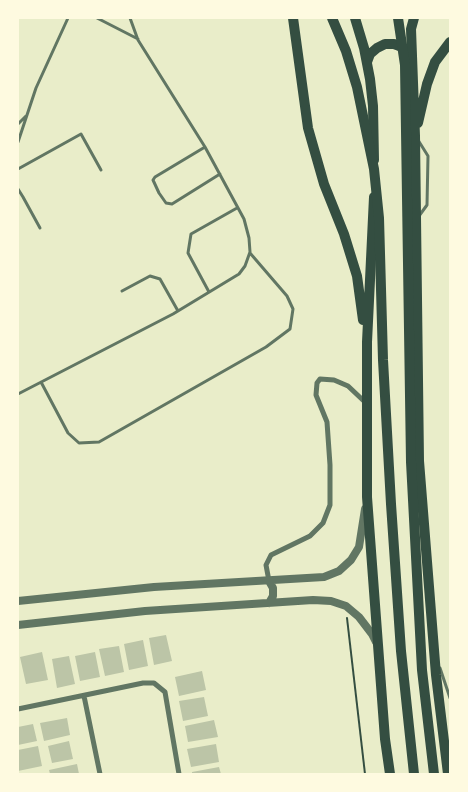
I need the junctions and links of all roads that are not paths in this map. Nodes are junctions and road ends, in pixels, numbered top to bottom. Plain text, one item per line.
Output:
1 (68, 18) edge
2 (97, 18) edge
3 (130, 18) edge
4 (293, 18) edge
5 (332, 18) edge
6 (355, 18) edge
7 (398, 18) edge
8 (414, 18) edge
9 (138, 40) junction
10 (450, 42) edge
11 (367, 62) junction
12 (408, 63) junction
13 (26, 115) junction
14 (18, 124) edge
15 (415, 136) junction
16 (18, 142) edge
17 (205, 147) junction
18 (18, 169) edge
19 (101, 170) dead end
20 (220, 174) junction
21 (18, 189) edge
22 (237, 208) junction
23 (40, 228) dead end
24 (250, 252) junction
25 (122, 291) dead end
26 (209, 292) junction
27 (178, 311) junction
28 (367, 342) junction
29 (41, 382) junction
30 (18, 394) edge
31 (367, 404) junction
32 (367, 498) junction
33 (269, 581) junction
34 (18, 601) edge
35 (269, 603) junction
36 (18, 625) edge
37 (379, 648) junction
38 (434, 650) junction
39 (84, 696) junction
40 (450, 698) edge
41 (18, 709) edge
42 (448, 769) edge
43 (100, 774) edge
44 (179, 774) edge
45 (390, 774) edge
46 (414, 774) edge
47 (434, 774) edge

1 - 13 lane
2 - 9 lane
3 - 9 lane
4 - 28 highway
5 - 46 highway
6 - 11 highway
7 - 12 highway
8 - 12 highway
9 - 17 lane
10 - 15 highway
11 - 12 highway
11 - 28 highway
12 - 15 highway
12 - 47 highway
13 - 14 lane
13 - 16 lane
15 - 38 highway
17 - 20 lane
17 - 20 lane
18 - 19 lane
20 - 22 lane
21 - 23 lane
22 - 24 lane
22 - 26 lane
24 - 26 lane
24 - 29 lane
25 - 27 lane
26 - 27 lane
27 - 29 lane
28 - 31 highway
29 - 30 lane
31 - 32 highway
31 - 33 street
32 - 33 street
32 - 37 highway
33 - 34 street
33 - 35 street
35 - 36 street
35 - 37 street
37 - 45 highway
38 - 40 lane
38 - 42 highway
39 - 41 street
39 - 43 street
39 - 44 street

